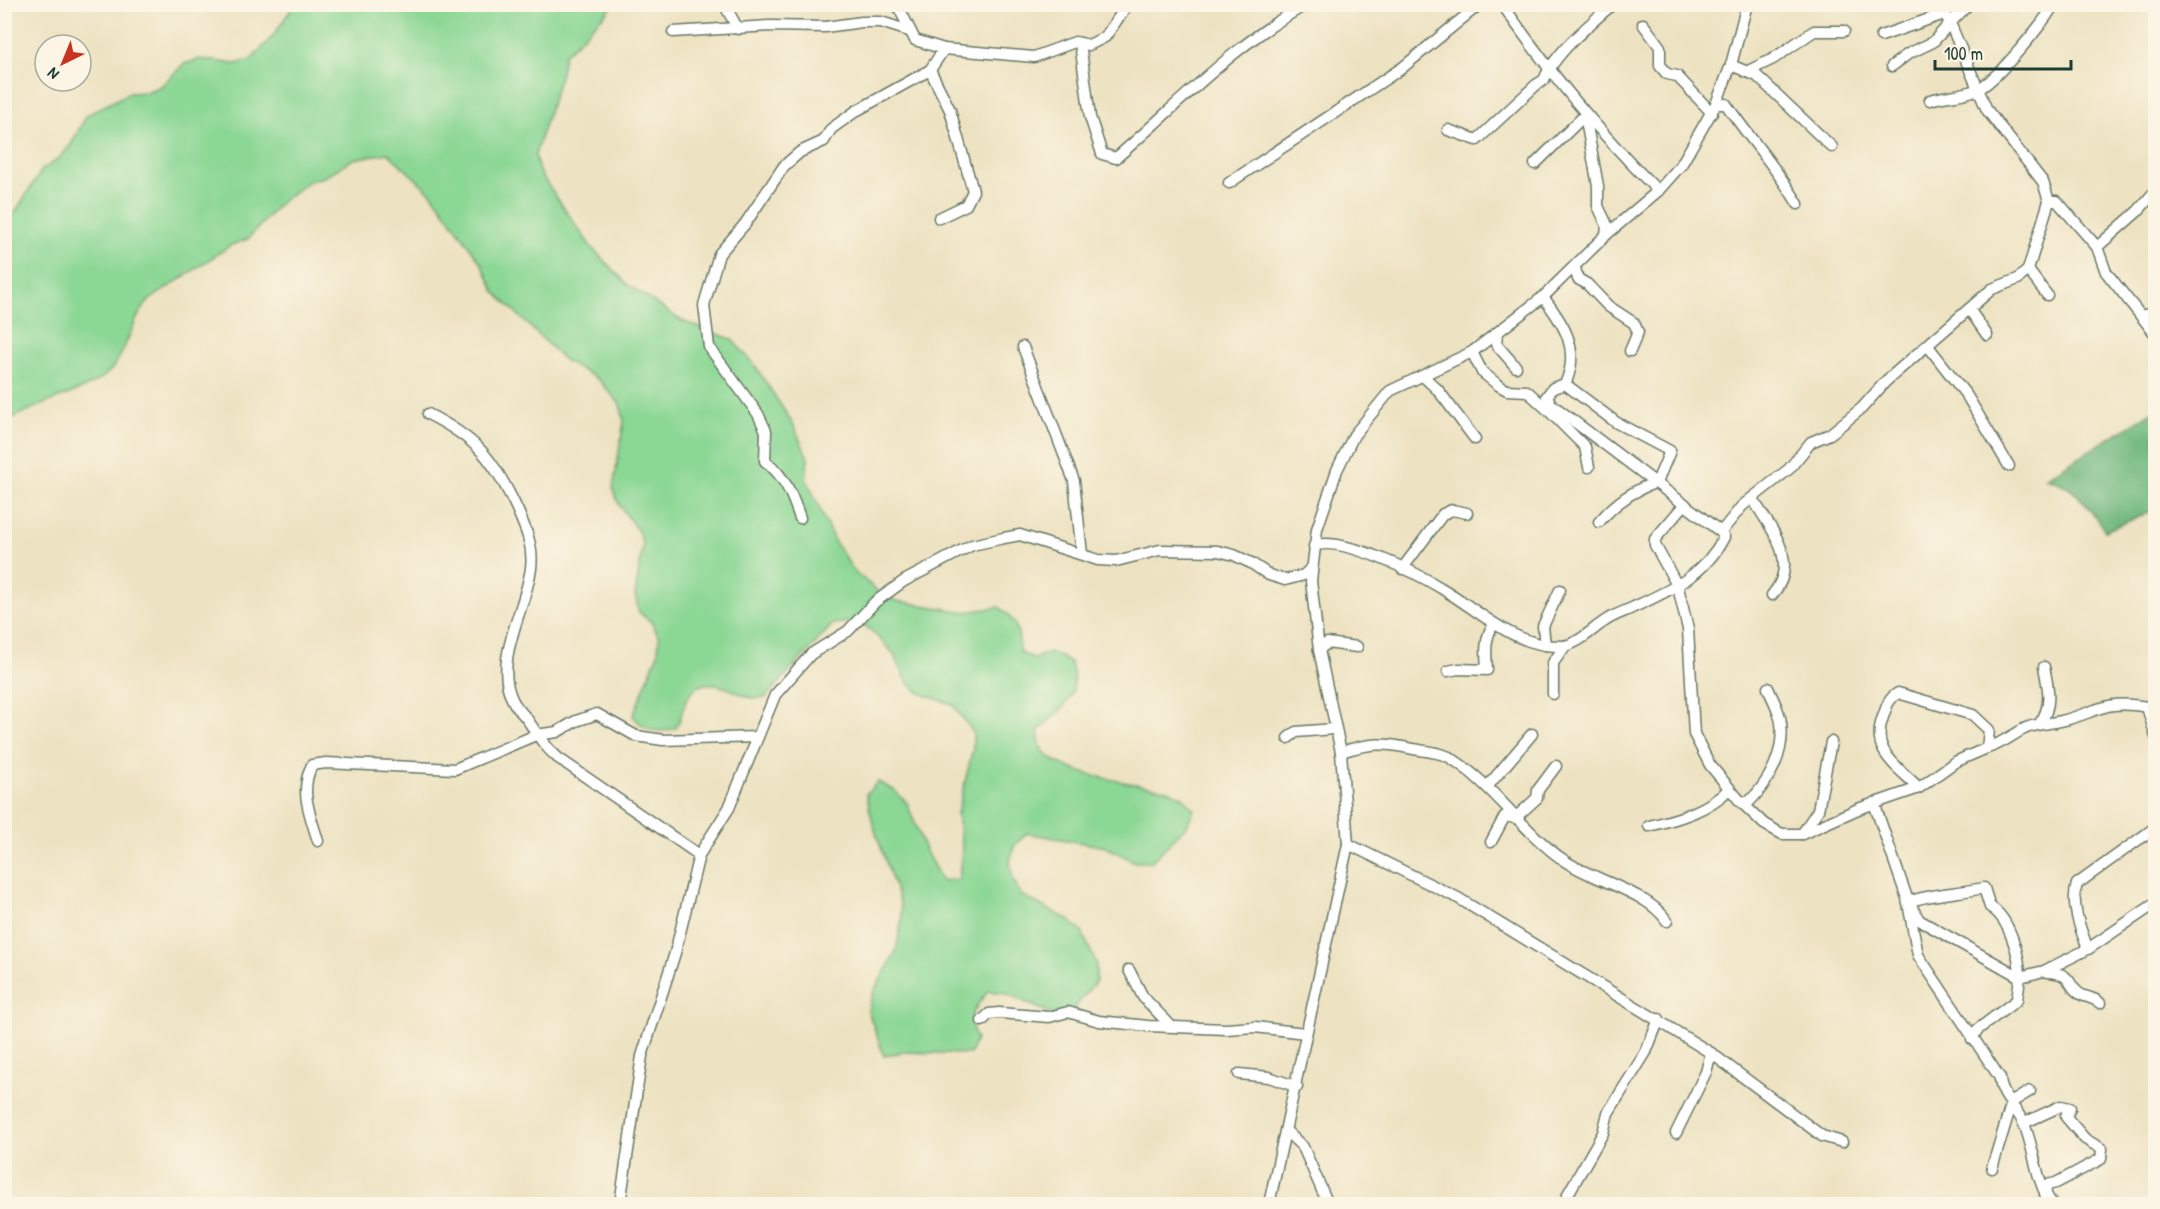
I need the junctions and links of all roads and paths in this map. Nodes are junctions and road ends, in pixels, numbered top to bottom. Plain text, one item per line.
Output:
1 (724, 4) edge
2 (897, 4) edge
3 (1128, 4) edge
4 (1307, 4) edge
5 (1480, 4) edge
6 (1502, 4) edge
7 (1612, 4) edge
8 (1747, 4) edge
9 (1969, 4) edge
10 (2054, 4) edge
11 (1944, 14) edge
12 (1644, 24) dead end
13 (738, 29) junction
14 (909, 31) junction
15 (1844, 31) dead end
16 (673, 32) dead end
17 (1881, 36) dead end
18 (1080, 43) junction
19 (944, 49) junction
20 (1731, 65) junction
21 (1892, 66) dead end
22 (930, 70) junction
23 (1548, 70) junction
24 (1746, 72) junction
25 (1979, 89) junction
26 (1930, 100) dead end
27 (1714, 109) junction
28 (1585, 115) junction
29 (1448, 130) dead end
30 (1832, 147) dead end
31 (1535, 164) dead end
32 (1230, 183) dead end
33 (2156, 190) edge
34 (1658, 191) junction
35 (2049, 201) junction
36 (1798, 204) dead end
37 (939, 218) dead end
38 (1606, 235) junction
39 (2097, 247) junction
40 (1575, 268) junction
41 (2028, 270) junction
42 (2047, 295) dead end
43 (1543, 297) junction
44 (1969, 309) junction
45 (2156, 312) edge
46 (2141, 316) junction
47 (1497, 333) junction
48 (1987, 335) dead end
49 (2156, 335) edge
50 (1928, 346) junction
51 (1023, 347) dead end
52 (1630, 351) dead end
53 (1472, 352) junction
54 (1516, 367) dead end
55 (1423, 376) junction
56 (1564, 384) junction
57 (428, 414) dead end
58 (1475, 439) dead end
59 (2009, 466) dead end
60 (1589, 467) dead end
61 (1657, 482) junction
62 (1752, 498) junction
63 (1685, 504) junction
64 (1467, 513) dead end
65 (800, 518) dead end
66 (1599, 522) dead end
67 (1720, 532) junction
68 (1314, 546) junction
69 (1082, 554) junction
70 (1311, 568) junction
71 (1402, 569) junction
72 (1678, 587) junction
73 (1560, 590) dead end
74 (1772, 595) dead end
75 (1494, 624) junction
76 (1545, 645) junction
77 (1565, 646) junction
78 (1357, 647) dead end
79 (1319, 650) junction
80 (2043, 667) dead end
81 (1448, 671) dead end
82 (1768, 688) dead end
83 (1553, 694) dead end
84 (2040, 723) junction
85 (1334, 729) junction
86 (1532, 734) dead end
87 (536, 735) junction
88 (2156, 736) edge
89 (756, 737) junction
90 (1288, 738) dead end
91 (1830, 742) dead end
92 (1987, 748) junction
93 (1341, 752) junction
94 (1556, 766) dead end
95 (1487, 787) junction
96 (1919, 788) junction
97 (1729, 789) junction
98 (1740, 801) junction
99 (1874, 803) junction
100 (1515, 818) junction
101 (1649, 826) dead end
102 (2156, 827) edge
103 (1802, 834) junction
104 (318, 841) dead end
105 (1491, 842) dead end
106 (1348, 844) junction
107 (699, 855) junction
108 (1907, 897) junction
109 (2156, 903) edge
110 (1666, 921) dead end
111 (2088, 949) junction
112 (1130, 970) dead end
113 (2044, 971) junction
114 (2020, 977) junction
115 (2100, 1003) dead end
116 (1659, 1020) junction
117 (982, 1021) dead end
118 (1171, 1026) junction
119 (1305, 1033) junction
120 (1972, 1039) junction
121 (1711, 1053) junction
122 (1239, 1074) dead end
123 (1297, 1087) junction
124 (2030, 1091) dead end
125 (2012, 1102) junction
126 (2024, 1123) junction
127 (1287, 1132) junction
128 (1676, 1133) dead end
129 (1842, 1142) dead end
130 (1992, 1168) dead end
131 (2044, 1194) junction
132 (620, 1204) edge
133 (1269, 1204) edge
134 (1328, 1204) edge
135 (1565, 1204) edge
136 (2052, 1204) edge

1 - 13 street
2 - 14 street
3 - 18 street
4 - 18 street
5 - 32 street
6 - 23 street
7 - 23 street
8 - 20 street
9 - 11 street
10 - 25 street
11 - 17 street
11 - 21 street
11 - 25 street
12 - 27 street
13 - 14 street
13 - 16 street
14 - 19 street
15 - 24 street
18 - 19 street
19 - 22 street
20 - 24 street
20 - 27 street
22 - 37 street
22 - 65 street
23 - 28 street
23 - 29 street
24 - 30 street
25 - 26 street
25 - 35 street
27 - 34 street
27 - 36 street
28 - 31 street
28 - 34 street
28 - 38 street
33 - 39 street
34 - 38 street
35 - 39 street
35 - 41 street
38 - 40 street
39 - 46 street
40 - 43 street
40 - 52 street
41 - 42 street
41 - 44 street
43 - 47 street
43 - 56 street
44 - 48 street
44 - 50 street
45 - 46 street
46 - 49 street
47 - 53 street
47 - 54 street
50 - 59 street
50 - 62 street
51 - 69 street
53 - 55 street
53 - 60 street
55 - 58 street
55 - 68 street
56 - 61 street
56 - 61 street
57 - 87 street
61 - 63 street
61 - 66 street
62 - 67 street
62 - 74 street
63 - 67 street
63 - 72 street
64 - 71 street
67 - 72 street
68 - 70 street
68 - 71 street
69 - 70 street
69 - 89 street
70 - 79 street
71 - 75 street
72 - 77 street
72 - 97 street
73 - 76 street
75 - 76 street
75 - 81 street
76 - 77 street
77 - 83 street
78 - 79 street
79 - 85 street
80 - 84 street
82 - 98 street
84 - 88 street
84 - 92 street
85 - 90 street
85 - 93 street
86 - 95 street
87 - 89 street
87 - 104 street
87 - 107 street
89 - 107 street
91 - 103 street
92 - 96 street
92 - 96 street
93 - 95 street
93 - 106 street
94 - 100 street
95 - 100 street
96 - 99 street
97 - 98 street
97 - 101 street
98 - 103 street
99 - 103 street
99 - 108 street
100 - 105 street
100 - 110 street
102 - 111 street
106 - 116 street
106 - 119 street
107 - 132 street
108 - 114 street
108 - 114 street
108 - 120 street
109 - 111 street
111 - 113 street
112 - 118 street
113 - 114 street
113 - 115 street
114 - 120 street
116 - 121 street
116 - 135 street
117 - 118 street
118 - 119 street
119 - 123 street
120 - 125 street
121 - 128 street
121 - 129 street
122 - 123 street
123 - 127 street
124 - 125 street
125 - 126 street
125 - 130 street
126 - 131 street
126 - 131 street
127 - 133 street
127 - 134 street
131 - 136 street

